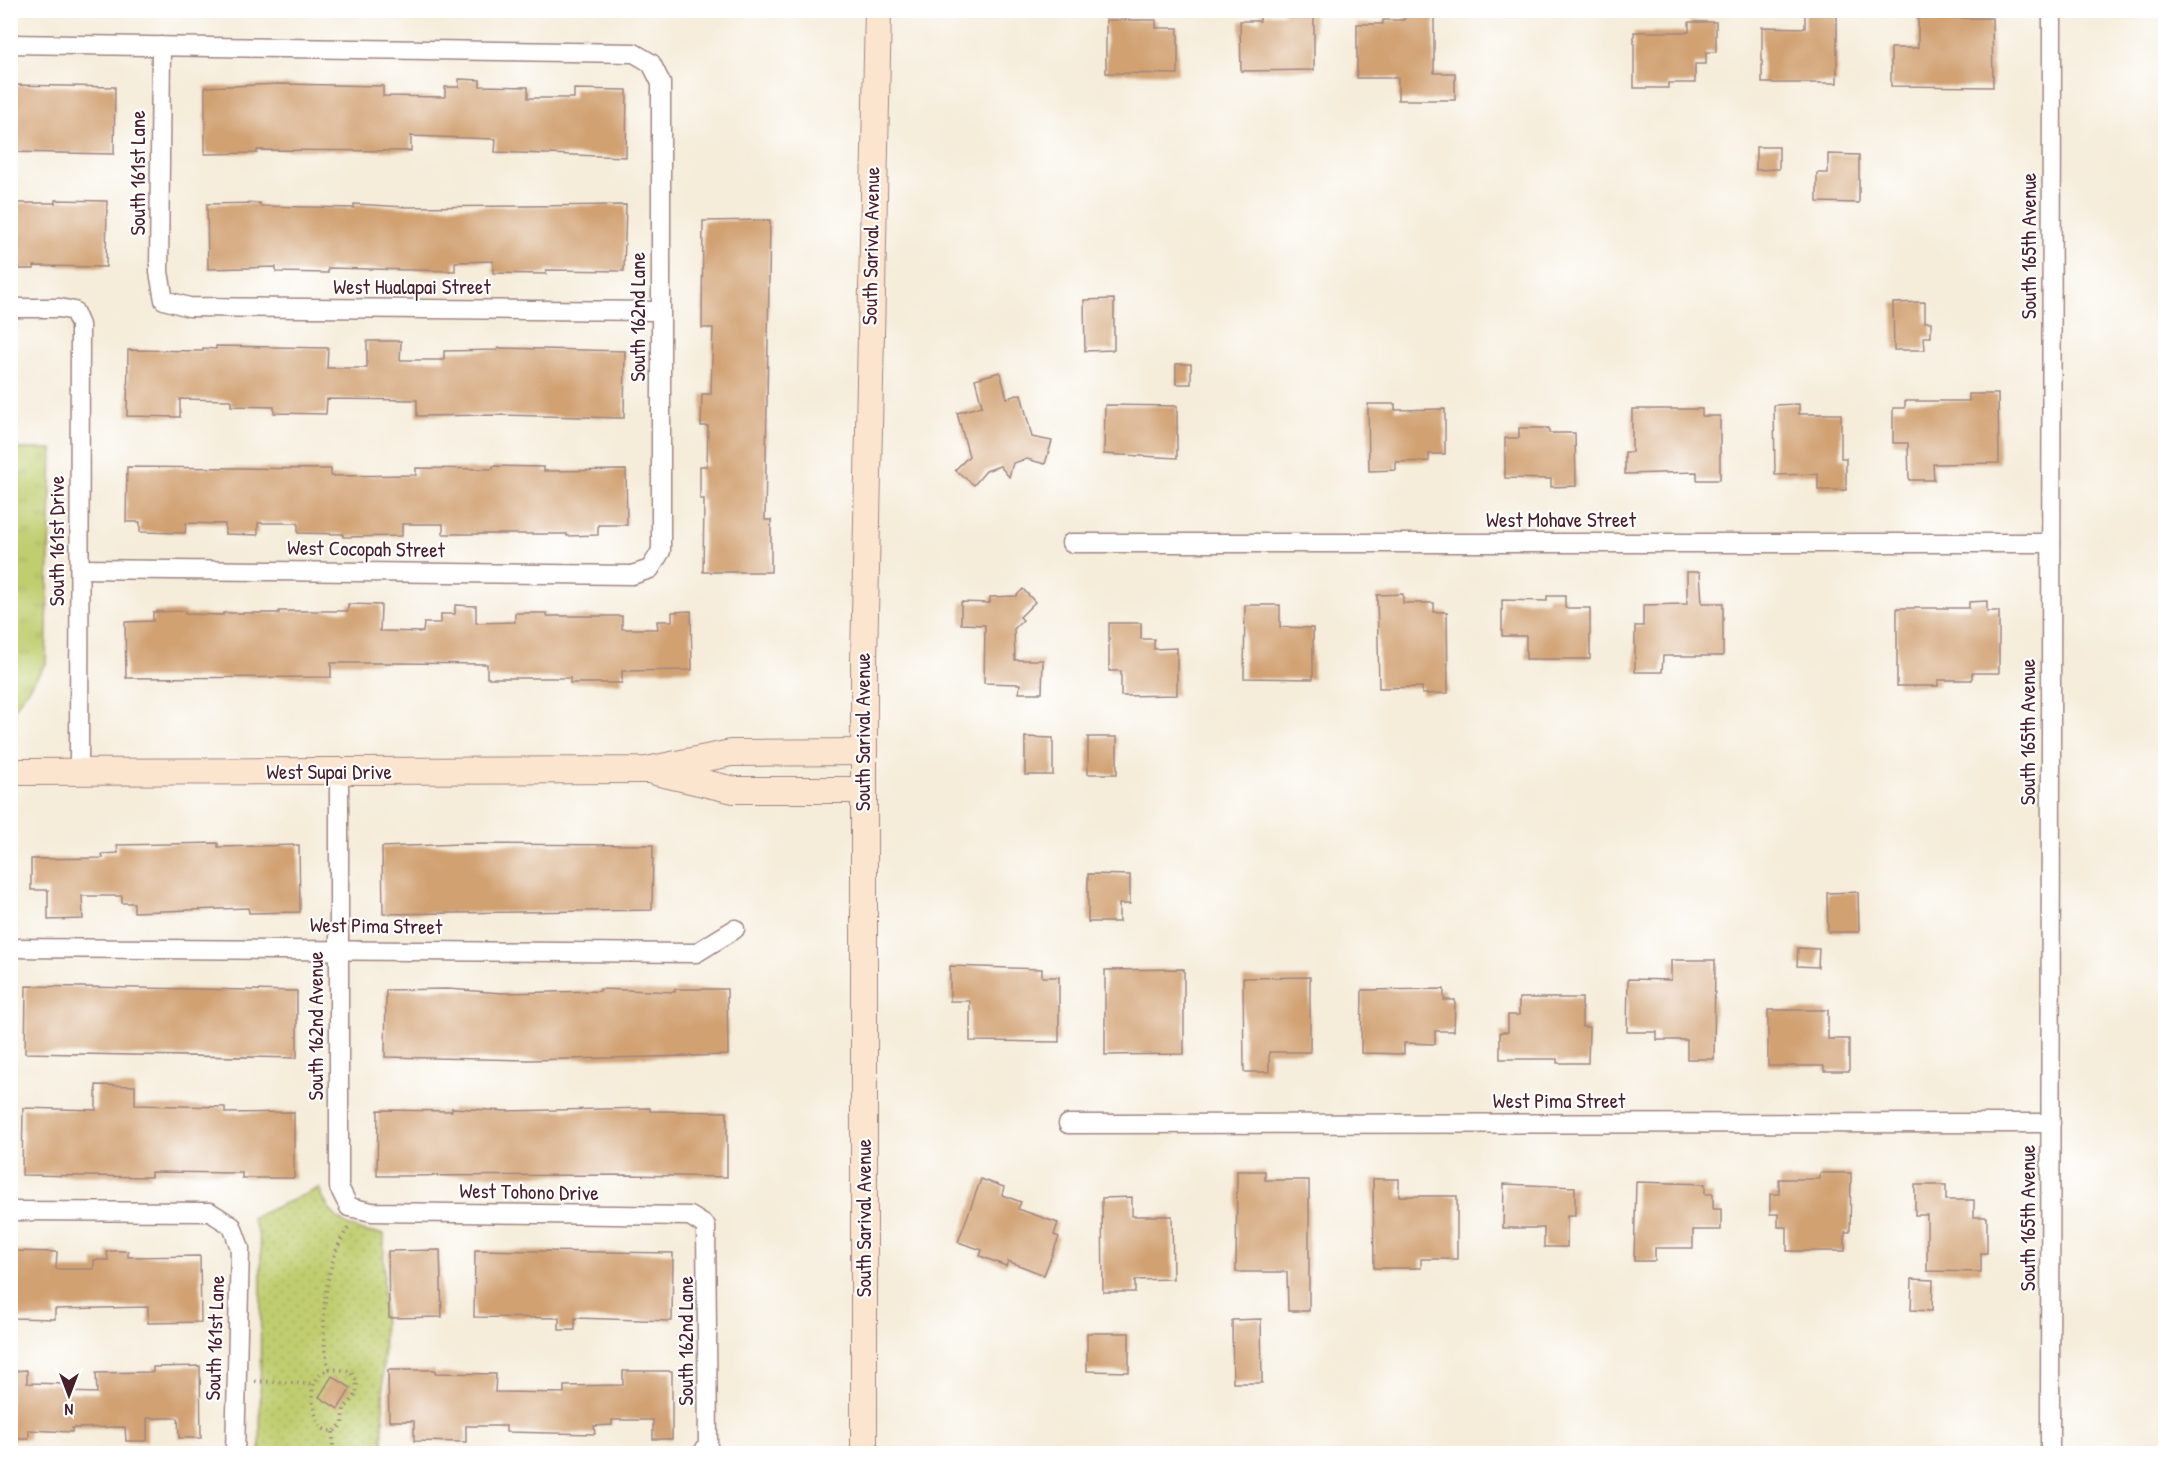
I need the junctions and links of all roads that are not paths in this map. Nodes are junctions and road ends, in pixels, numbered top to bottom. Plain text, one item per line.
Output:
1 (878, 10) edge
2 (2052, 10) edge
3 (10, 44) edge
4 (161, 46) junction
5 (164, 300) joint
6 (10, 308) edge
7 (659, 311) junction
8 (1071, 543) dead end
9 (2050, 543) junction
10 (80, 569) junction
11 (650, 569) joint
12 (863, 752) junction
13 (647, 770) junction
14 (10, 772) edge
15 (79, 772) junction
16 (339, 772) junction
17 (863, 790) junction
18 (735, 929) dead end
19 (10, 948) edge
20 (338, 948) junction
21 (1068, 1124) dead end
22 (2050, 1124) junction
23 (349, 1207) joint
24 (10, 1211) edge
25 (706, 1226) joint
26 (235, 1454) edge
27 (702, 1454) edge
28 (864, 1454) edge
29 (2050, 1454) edge

1 - 12 main road, South Sarival Avenue
2 - 9 street, South 165th Avenue
3 - 4 street
4 - 5 street, South 161st Lane
4 - 7 street, South 162nd Lane
5 - 7 street, West Hualapai Street
6 - 10 street, South 161st Drive
7 - 11 street, South 162nd Lane
8 - 9 street, West Mohave Street
9 - 22 street, South 165th Avenue
10 - 11 street, West Cocopah Street
10 - 15 street, South 161st Drive
12 - 13 main road, West Supai Drive
12 - 17 main road, South Sarival Avenue
13 - 16 main road, West Supai Drive
13 - 17 main road, West Supai Drive
14 - 15 main road, West Supai Drive
15 - 16 main road, West Supai Drive
16 - 20 street, South 162nd Avenue
17 - 28 main road, South Sarival Avenue
18 - 20 street, West Pima Street
19 - 20 street, West Pima Street
20 - 23 street, South 162nd Avenue
21 - 22 street, West Pima Street
22 - 29 street, South 165th Avenue
23 - 25 street, West Tohono Drive
24 - 26 street, South 161st Lane
25 - 27 street, South 162nd Lane

